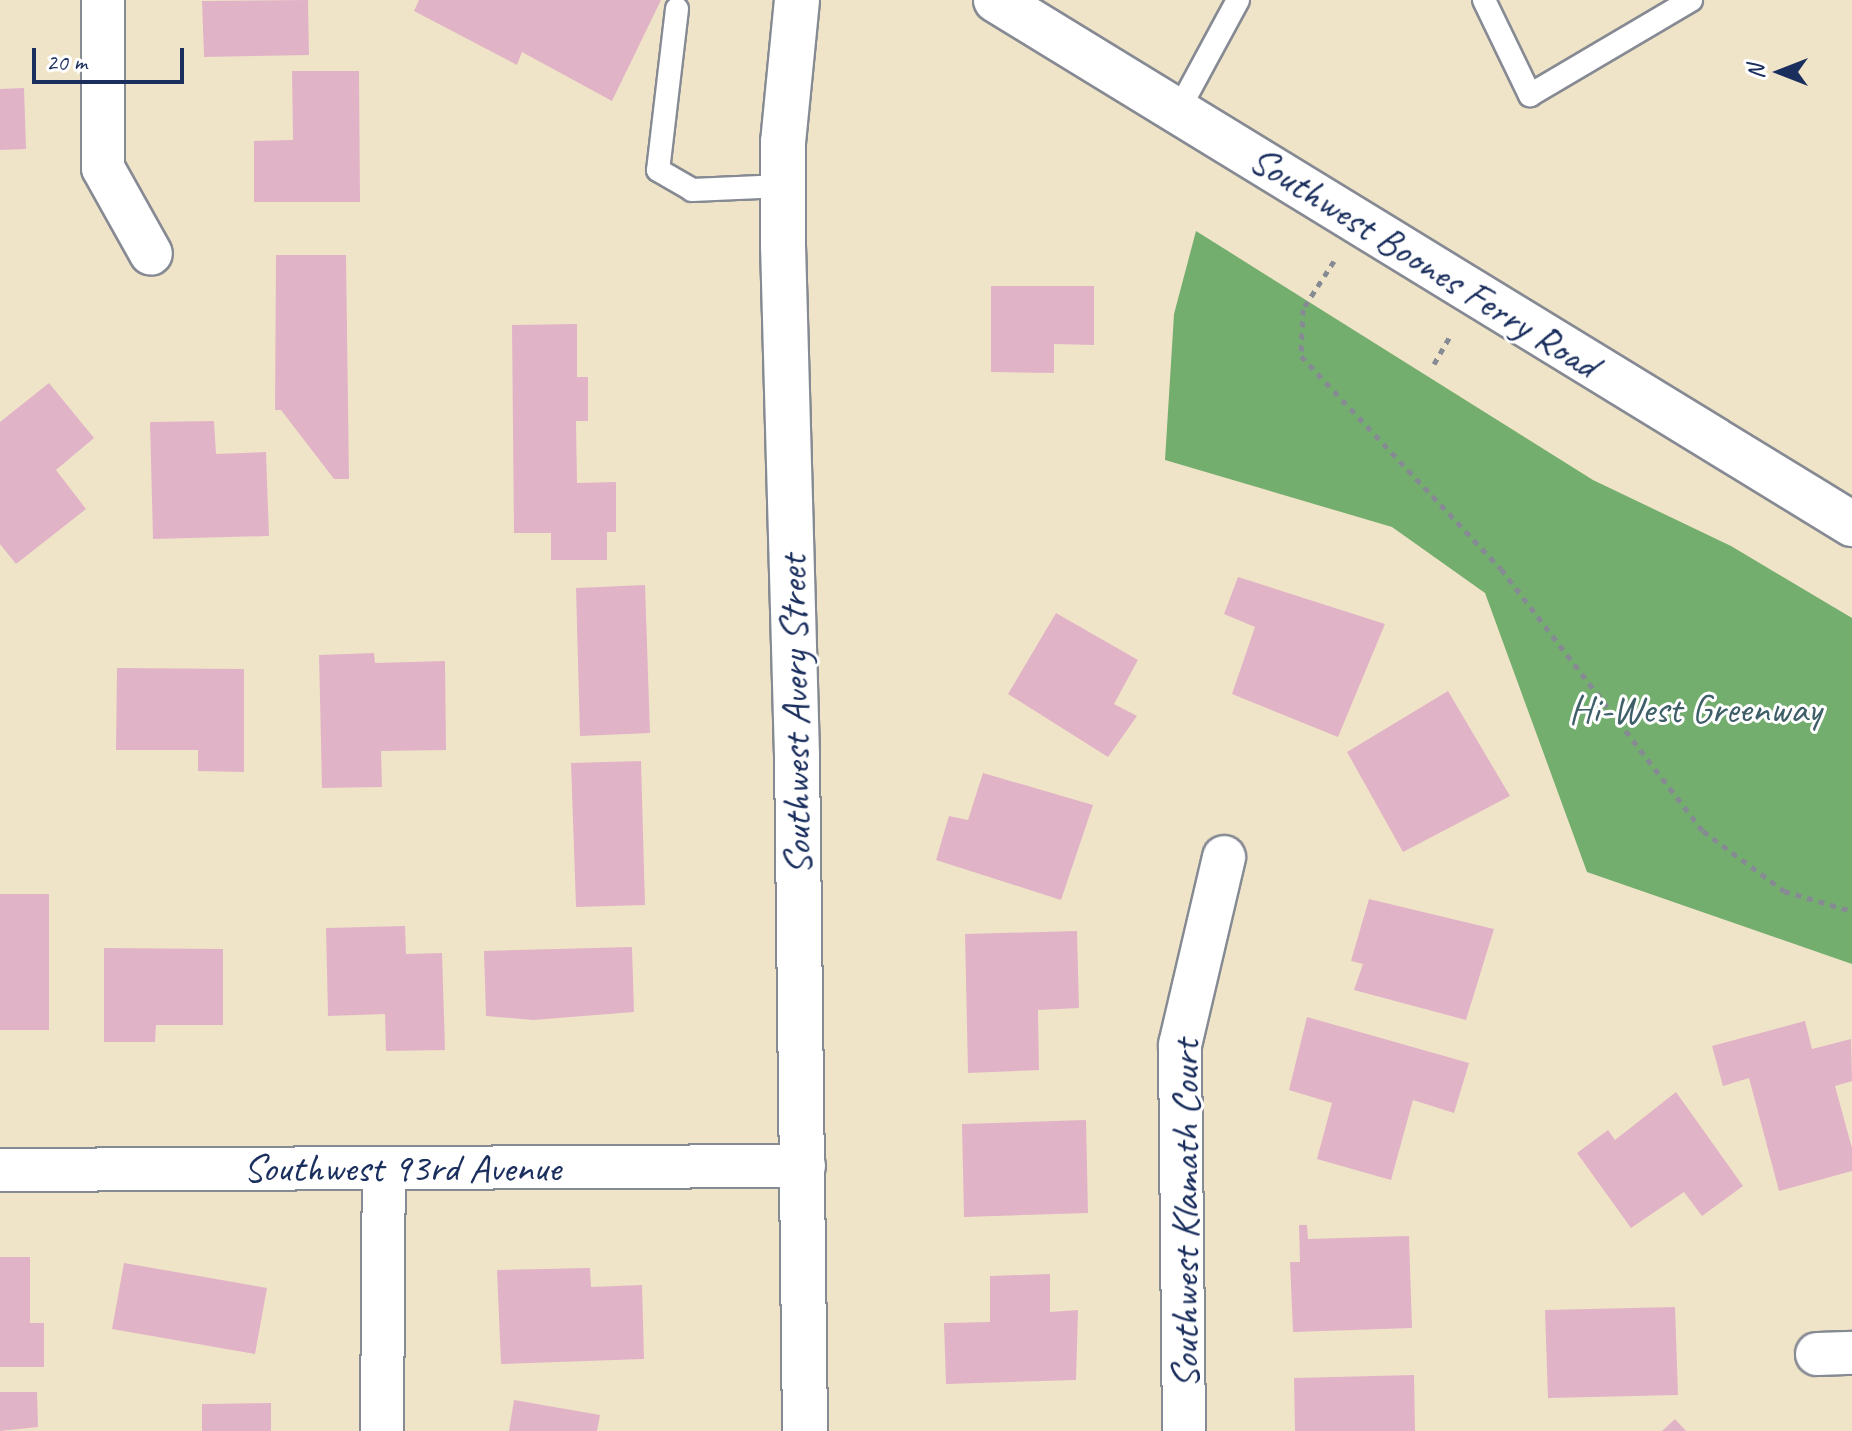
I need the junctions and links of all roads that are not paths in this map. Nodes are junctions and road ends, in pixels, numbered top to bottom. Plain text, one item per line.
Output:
1 (103, 0) edge
2 (797, 0) edge
3 (996, 0) edge
4 (1238, 0) edge
5 (1484, 0) edge
6 (1691, 0) edge
7 (677, 9) dead end
8 (1178, 111) junction
9 (783, 186) junction
10 (151, 254) dead end
11 (1852, 524) edge
12 (1224, 857) dead end
13 (804, 1166) junction
14 (384, 1169) junction
15 (0, 1170) edge
16 (382, 1431) edge
17 (805, 1431) edge
18 (1184, 1431) edge

1 - 10 street
2 - 9 main road, Southwest Avery Street
3 - 8 main road, Southwest Boones Ferry Road
4 - 8 lane
5 - 6 lane
7 - 9 lane
8 - 11 main road, Southwest Boones Ferry Road
9 - 13 main road, Southwest Avery Street
12 - 18 street, Southwest Klamath Court
13 - 14 street, Southwest 93rd Avenue
13 - 17 main road, Southwest Avery Street
14 - 15 street, Southwest 93rd Avenue
14 - 16 street

